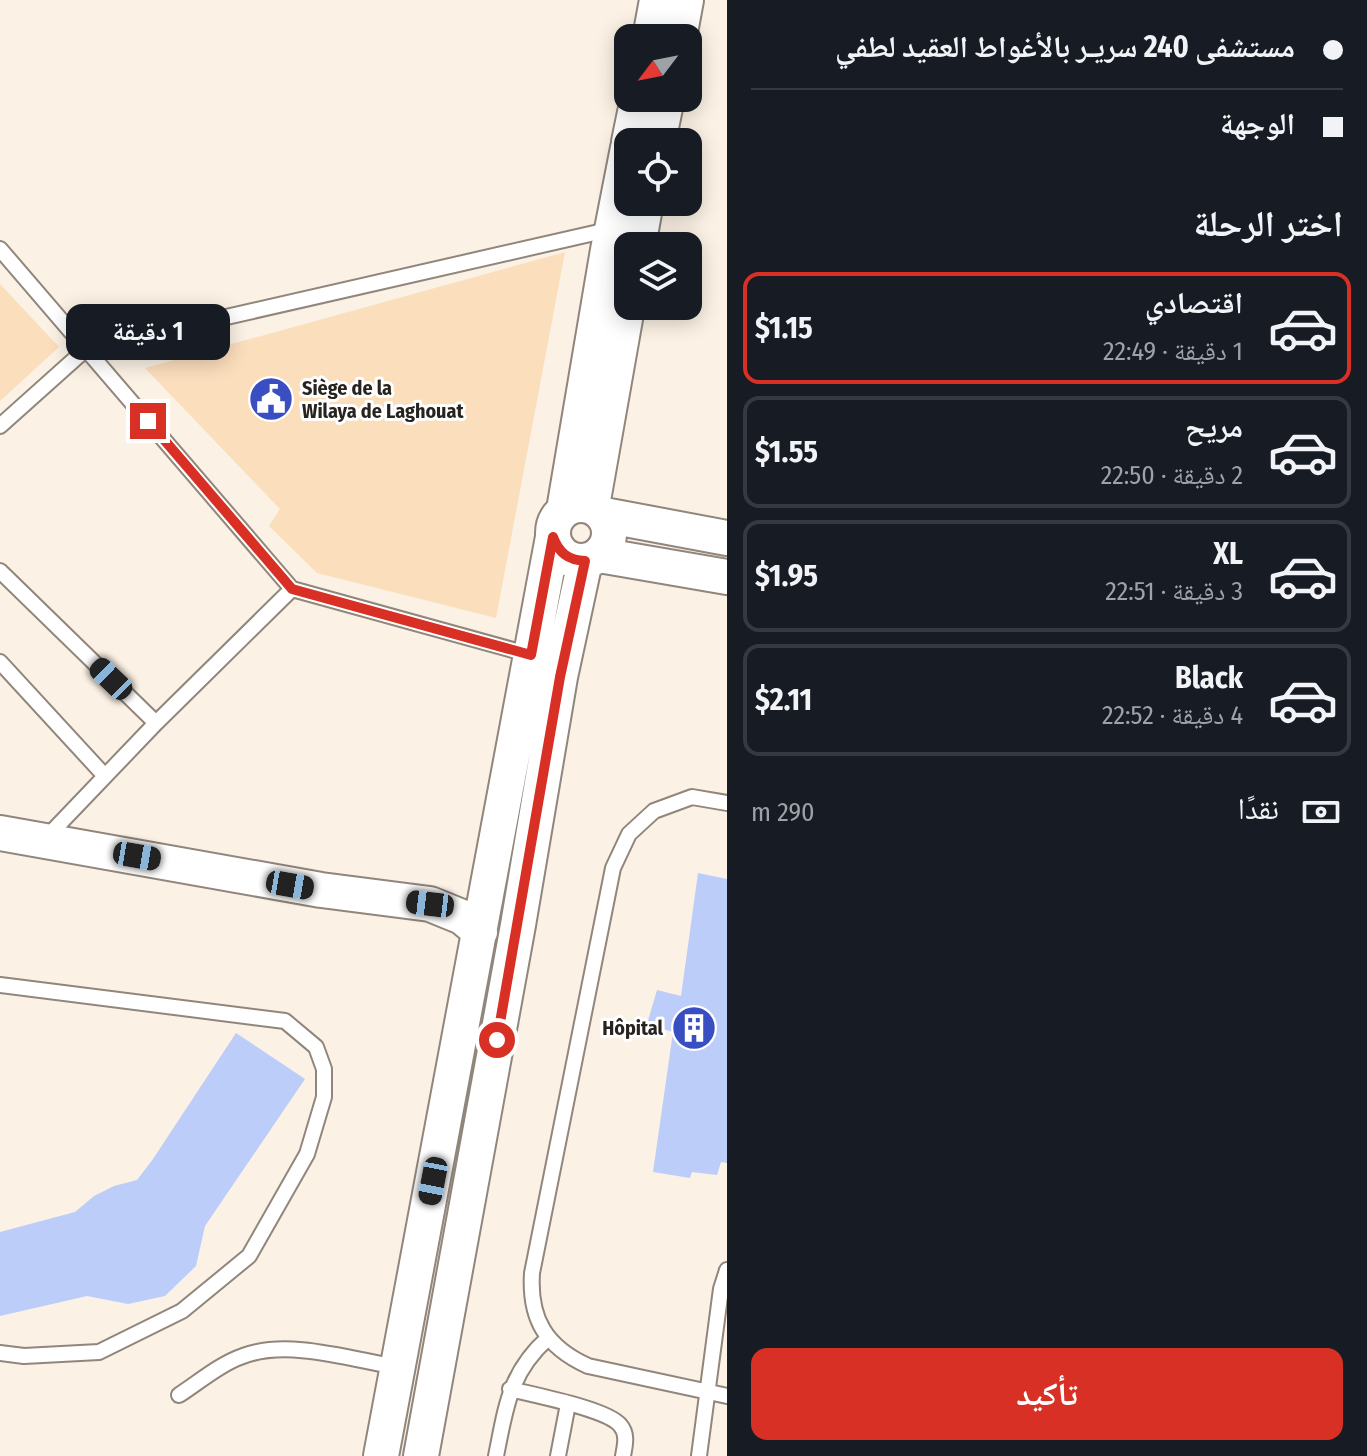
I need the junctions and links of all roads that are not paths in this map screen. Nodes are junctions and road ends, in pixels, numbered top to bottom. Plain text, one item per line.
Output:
1 (657, 0) edge
2 (686, 0) edge
3 (653, 24) edge
4 (682, 24) edge
5 (614, 240) edge
6 (0, 249) edge
7 (615, 320) edge
8 (624, 320) edge
9 (86, 349) junction
10 (0, 426) edge
11 (578, 517) junction
12 (727, 538) edge
13 (592, 558) junction
14 (0, 571) edge
15 (727, 577) edge
16 (292, 589) junction
17 (531, 655) junction
18 (0, 662) edge
19 (156, 723) junction
20 (104, 775) junction
21 (727, 803) edge
22 (0, 833) edge
23 (45, 839) junction
24 (487, 897) junction
25 (430, 904) junction
26 (480, 932) junction
27 (0, 985) edge
28 (727, 1270) edge
29 (548, 1338) junction
30 (0, 1353) edge
31 (397, 1367) junction
32 (510, 1389) junction
33 (709, 1393) junction
34 (179, 1395) dead end
35 (727, 1396) edge
36 (568, 1404) junction
37 (381, 1456) edge
38 (421, 1456) edge
39 (496, 1456) edge
40 (558, 1456) edge
41 (623, 1456) edge
42 (699, 1456) edge

1 - 3 street
2 - 4 street
5 - 9 lane
6 - 9 lane
7 - 11 street
8 - 11 street
9 - 10 lane
9 - 16 lane
11 - 12 street
11 - 13 street
11 - 13 street
11 - 17 street
13 - 15 street
13 - 38 street
14 - 19 lane
16 - 17 lane
16 - 19 lane
17 - 24 street
18 - 20 lane
19 - 20 lane
20 - 23 lane
21 - 29 lane
22 - 23 street
23 - 25 street
24 - 25 street
24 - 26 street
25 - 26 street
26 - 31 street
27 - 30 lane
28 - 33 lane
29 - 32 lane
29 - 33 lane
31 - 34 lane
31 - 37 street
32 - 36 lane
32 - 39 lane
33 - 35 lane
33 - 42 lane
36 - 40 lane
36 - 41 lane

